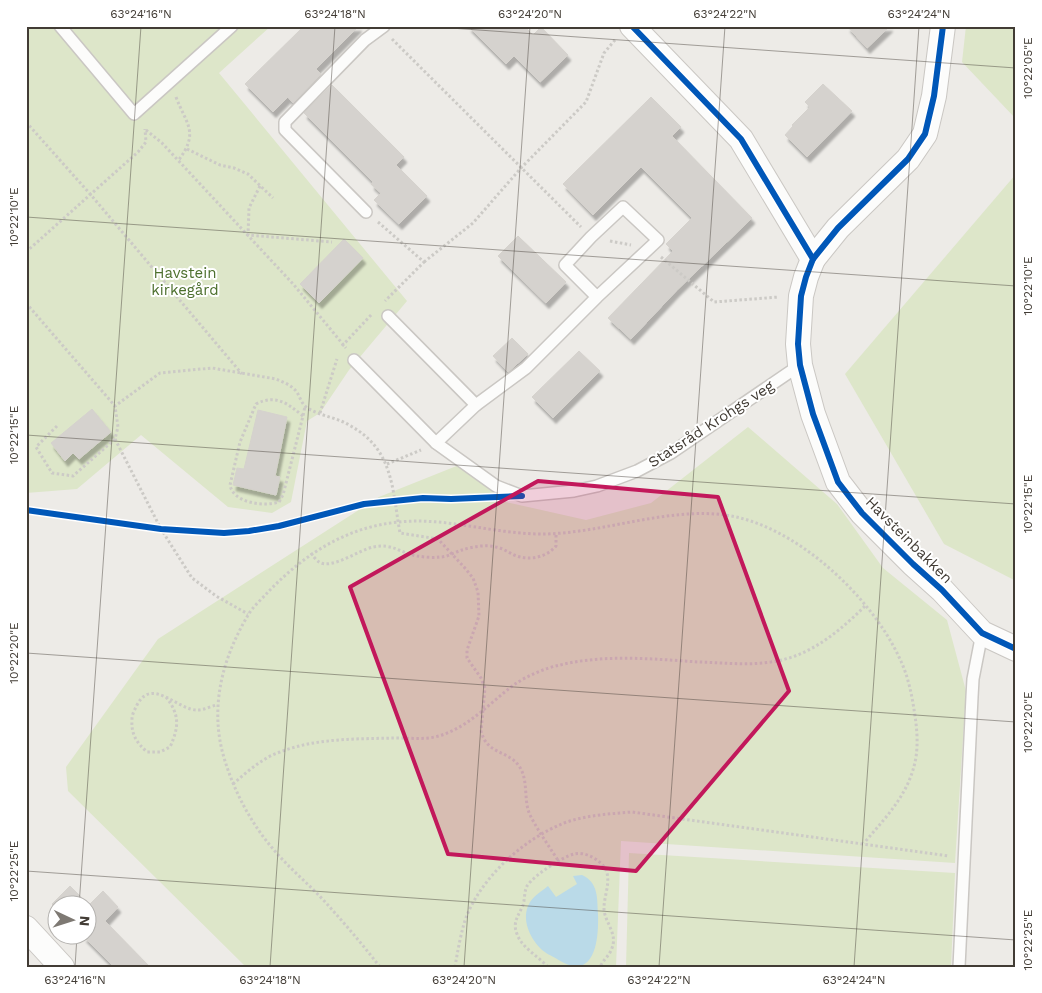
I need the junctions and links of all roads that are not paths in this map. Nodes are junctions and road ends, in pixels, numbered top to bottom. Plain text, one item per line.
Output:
1 (60, 26) edge
2 (232, 26) edge
3 (943, 26) edge
4 (382, 27) edge
5 (624, 33) edge
6 (366, 212) road end
7 (813, 259) junction
8 (597, 297) junction
9 (388, 316) dead end
10 (354, 360) road end
11 (800, 365) junction
12 (476, 405) junction
13 (436, 443) junction
14 (982, 633) junction
15 (1016, 649) edge
16 (26, 928) edge
17 (62, 967) edge
18 (959, 967) edge

1 - 2 lane
3 - 7 street
4 - 6 lane
5 - 7 street
7 - 11 street
8 - 8 lane
8 - 12 lane
9 - 12 lane
10 - 13 lane, Statsråd Krohgs veg
11 - 13 lane, Statsråd Krohgs veg
11 - 14 street, Havsteinbakken
12 - 13 lane
14 - 15 street, Havsteinbakken
14 - 18 lane
16 - 17 street

